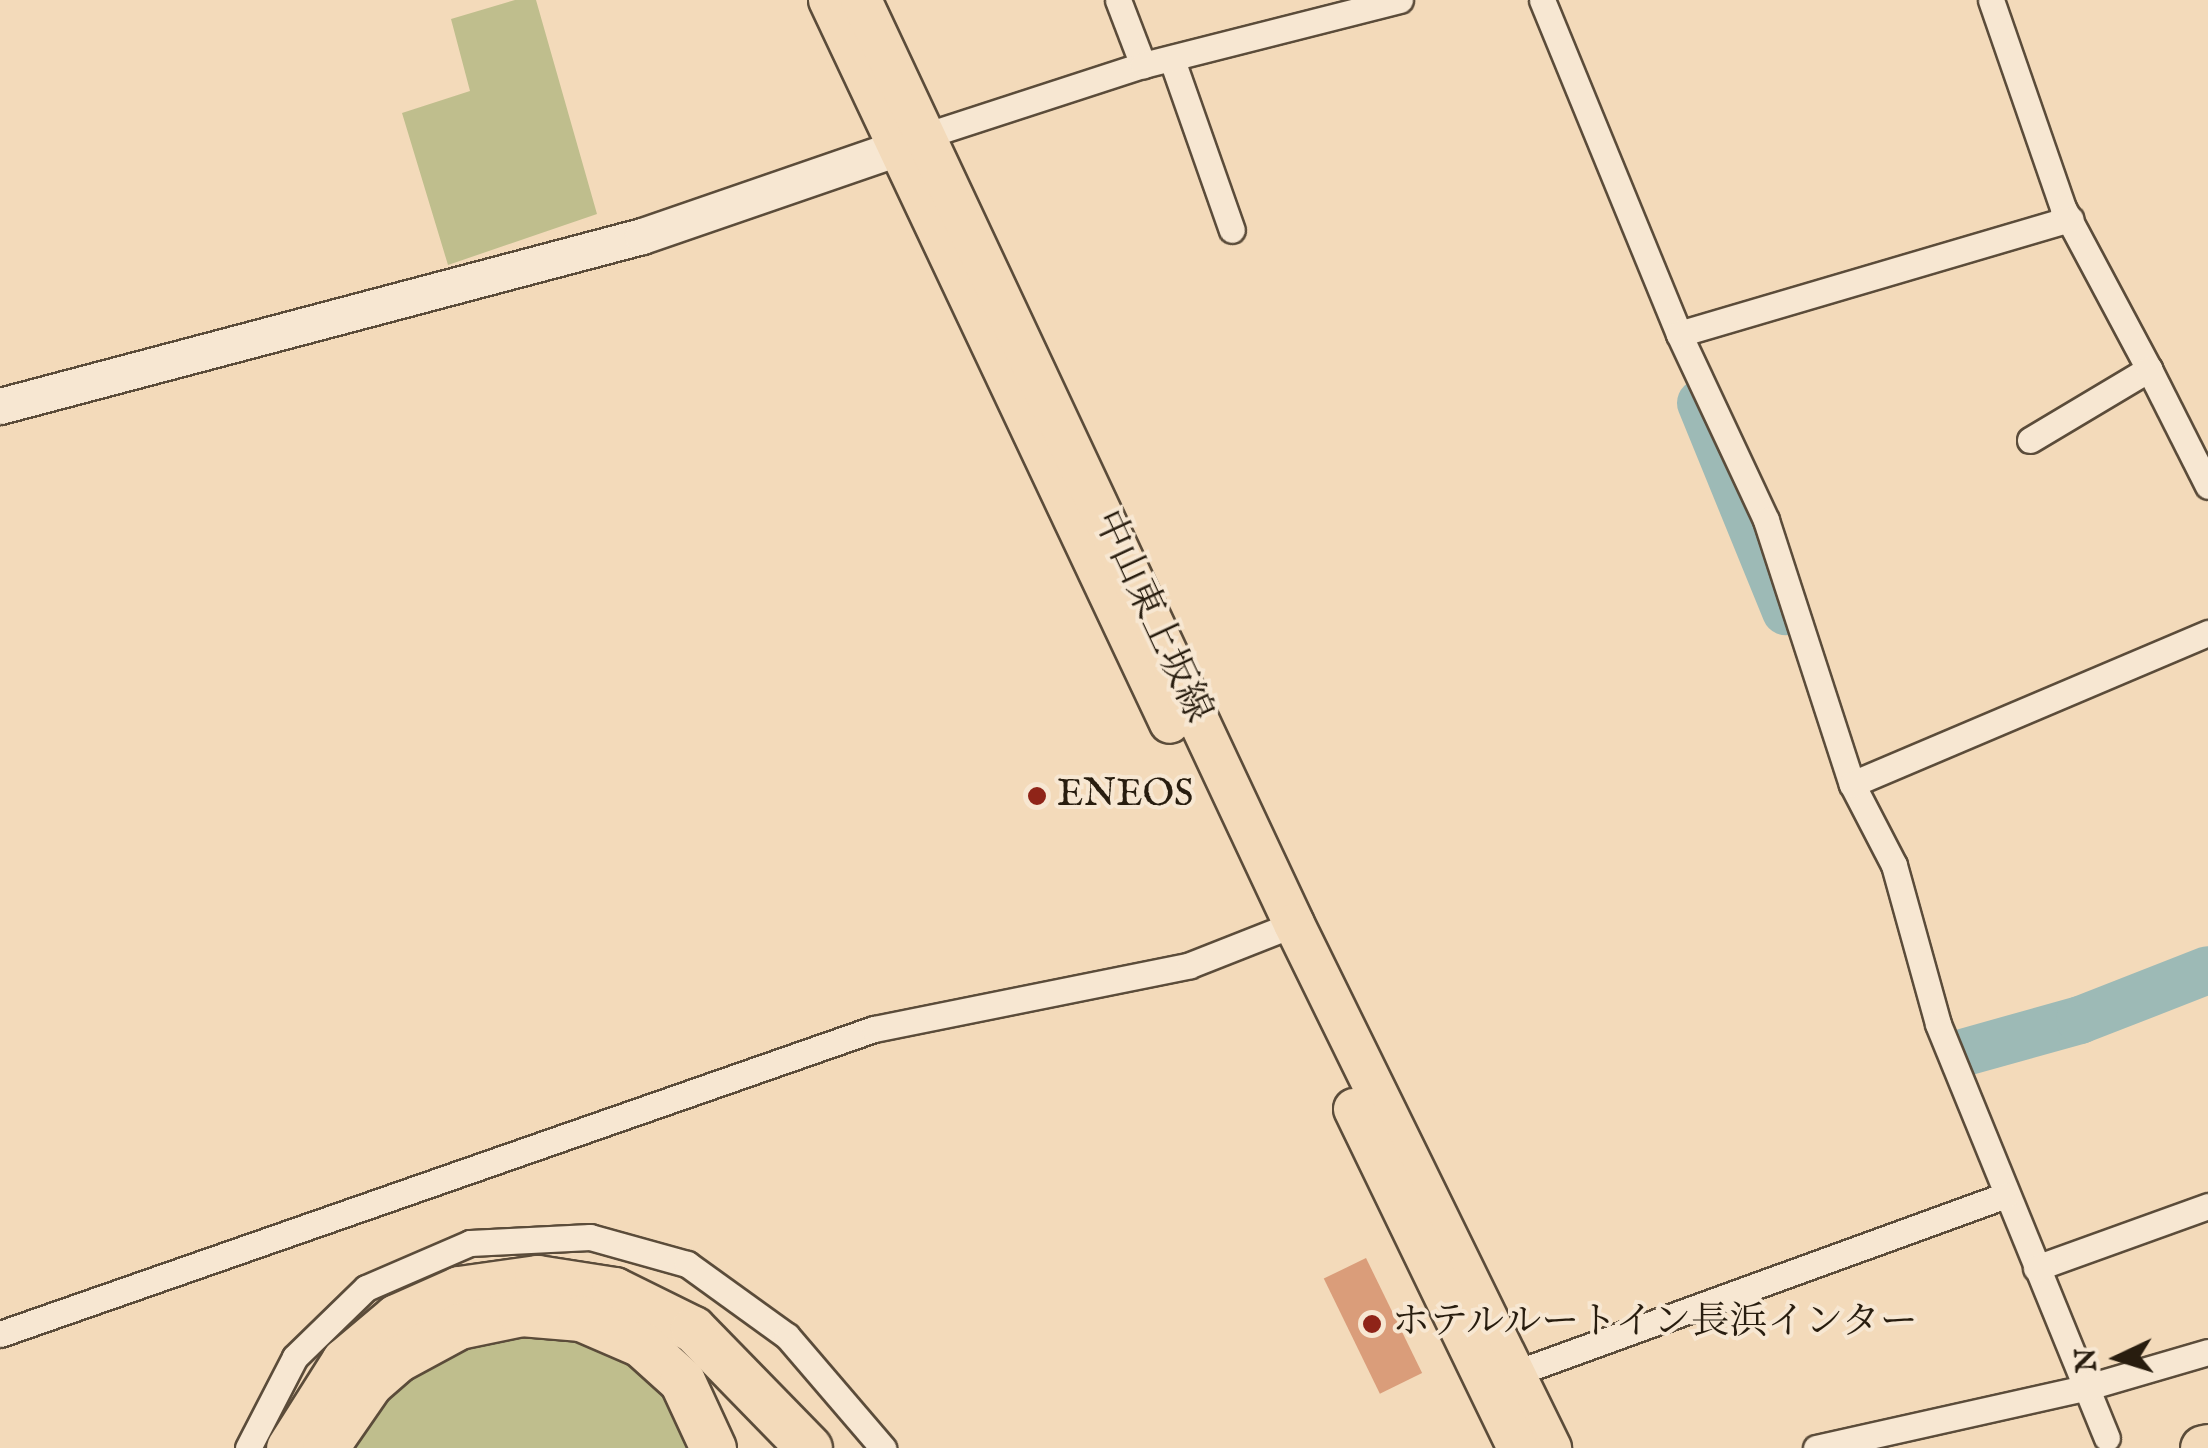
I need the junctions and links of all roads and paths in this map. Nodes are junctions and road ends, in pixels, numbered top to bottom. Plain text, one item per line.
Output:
1 (829, 0) edge
2 (861, 0) edge
3 (1118, 0) edge
4 (1400, 0) edge
5 (1542, 0) edge
6 (1991, 0) edge
7 (1172, 60) junction
8 (1143, 66) junction
9 (911, 141) junction
10 (2070, 220) junction
11 (1232, 230) dead end
12 (1679, 334) junction
13 (2149, 370) junction
14 (0, 406) edge
15 (2030, 440) dead end
16 (2208, 486) edge
17 (2208, 633) edge
18 (1852, 784) junction
19 (1282, 930) junction
20 (2006, 1195) junction
21 (2208, 1206) edge
22 (2036, 1268) junction
23 (0, 1334) edge
24 (2208, 1352) edge
25 (1500, 1378) junction
26 (2088, 1387) junction
27 (2106, 1438) dead end
28 (248, 1448) edge
29 (289, 1448) edge
30 (325, 1448) edge
31 (714, 1448) edge
32 (809, 1448) edge
33 (883, 1448) edge
34 (1518, 1448) edge
35 (1551, 1448) edge
36 (1816, 1448) edge

1 - 9 main road, 中山東上坂線
2 - 9 main road, 中山東上坂線
3 - 8 street
4 - 7 street
5 - 12 street
6 - 10 street
7 - 8 street
7 - 11 street
8 - 9 street
9 - 14 street
9 - 19 main road, 中山東上坂線
10 - 12 street
10 - 13 street
12 - 18 street
13 - 15 street
13 - 16 street
17 - 18 street
18 - 20 street
19 - 23 street
19 - 25 main road, 中山東上坂線
20 - 22 street
20 - 25 street
21 - 22 street
22 - 26 street
24 - 26 street
25 - 34 main road, 中山東上坂線
25 - 35 main road, 中山東上坂線
26 - 27 street
26 - 36 street
28 - 33 street
29 - 32 highway
30 - 31 highway

